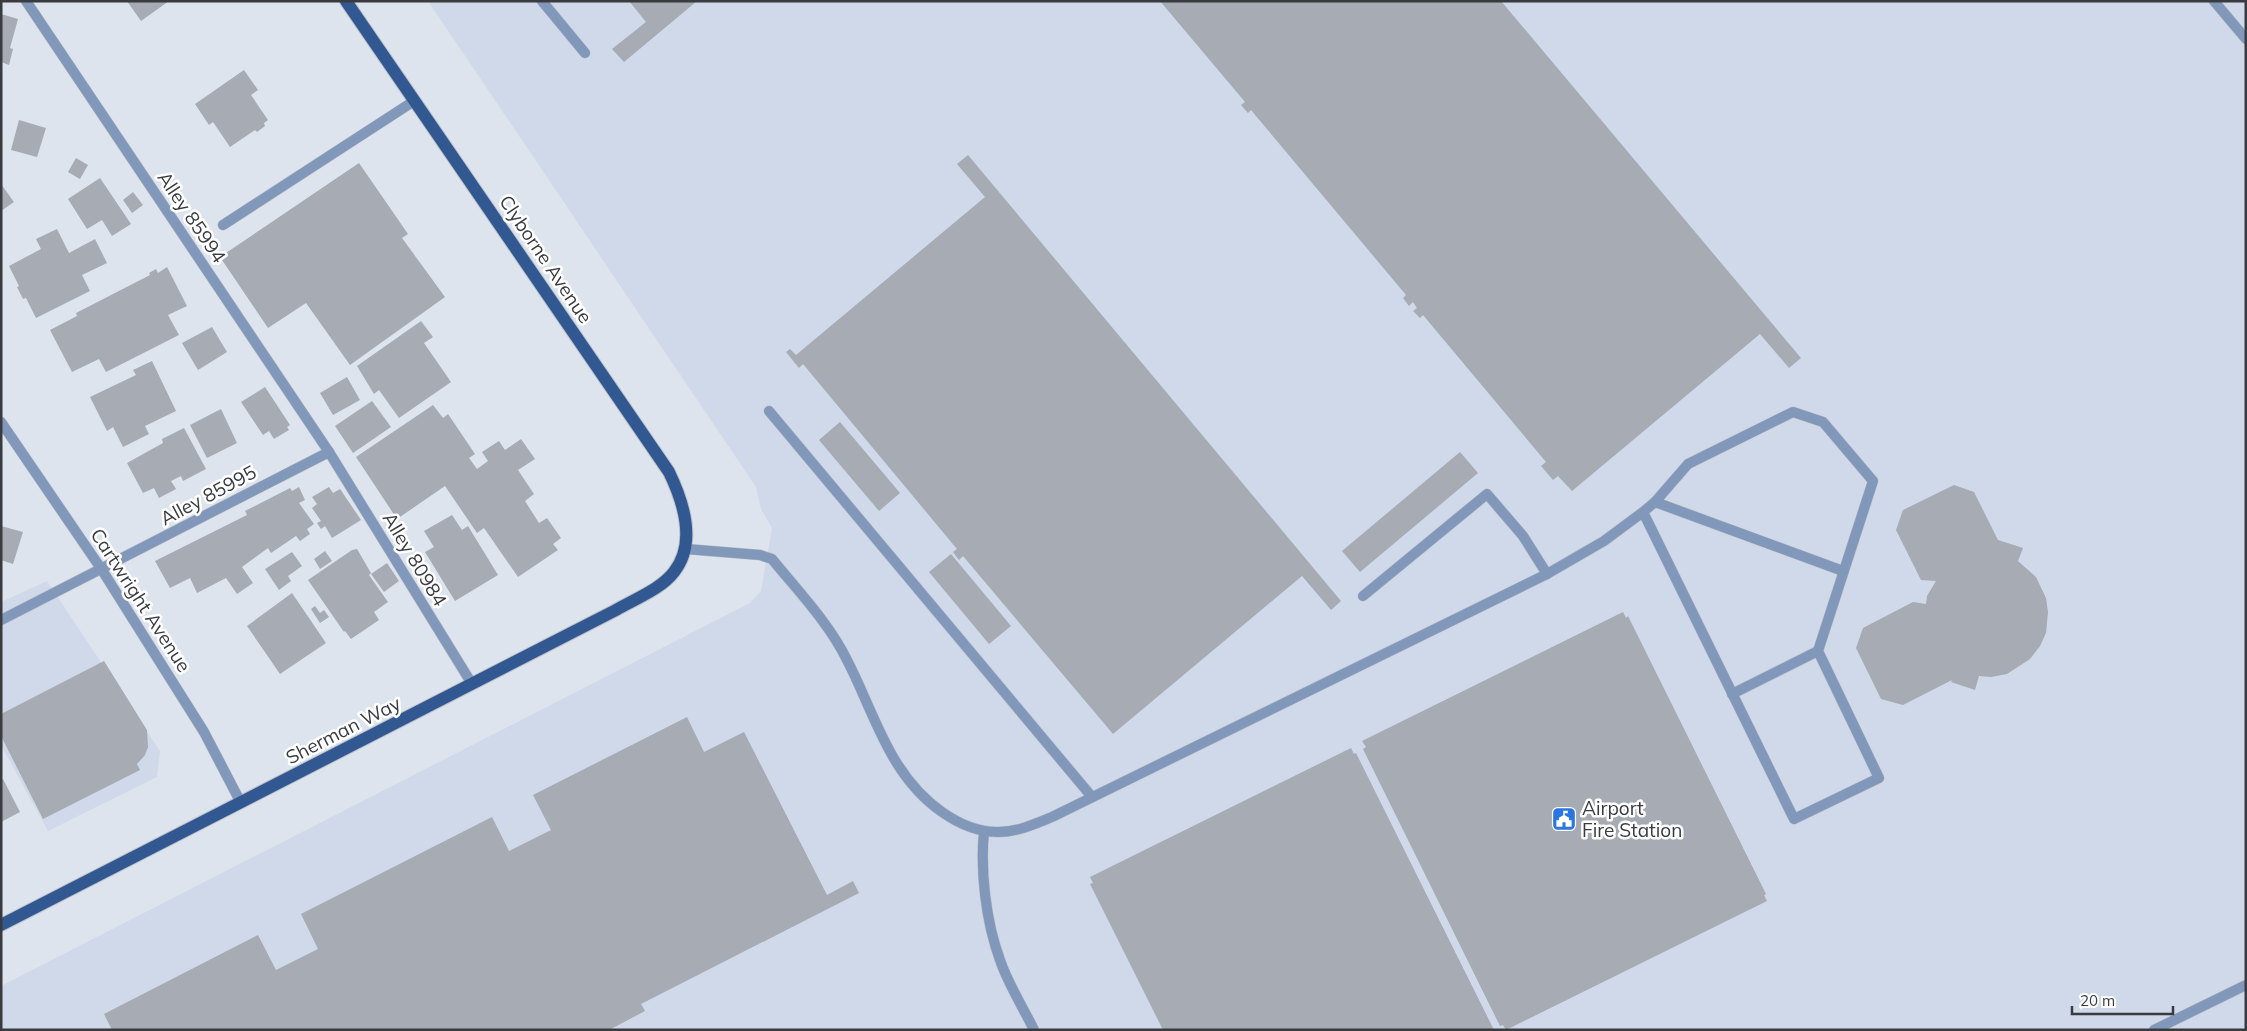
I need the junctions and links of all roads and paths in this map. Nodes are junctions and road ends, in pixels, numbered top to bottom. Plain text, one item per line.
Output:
1 (26, 1) edge
2 (346, 1) edge
3 (542, 1) edge
4 (2214, 1) edge
5 (2246, 40) edge
6 (585, 53) dead end
7 (414, 100) junction
8 (223, 225) dead end
9 (769, 411) dead end
10 (1, 422) edge
11 (329, 452) junction
12 (1655, 502) junction
13 (1642, 512) junction
14 (686, 550) junction
15 (102, 570) junction
16 (1843, 571) junction
17 (1547, 574) junction
18 (1363, 596) dead end
19 (1, 620) edge
20 (1818, 651) junction
21 (472, 684) junction
22 (1732, 694) junction
23 (1092, 797) junction
24 (241, 803) junction
25 (984, 831) junction
26 (1, 925) edge
27 (2246, 985) edge
28 (1034, 1030) edge
29 (2154, 1030) edge

1 - 11 street, Alley 85994
2 - 7 main road, Clyborne Avenue
3 - 6 street
4 - 5 street
7 - 8 street
7 - 14 main road, Clyborne Avenue
9 - 23 street
10 - 15 street, Cartwright Avenue
11 - 15 street, Alley 85995
11 - 21 street, Alley 80984
12 - 13 street
12 - 16 street
12 - 16 street
13 - 17 street
13 - 22 street
14 - 21 main road, Sherman Way
14 - 25 street
15 - 19 street, Alley 85995
15 - 24 street, Cartwright Avenue
16 - 20 street
17 - 18 street
17 - 23 street
20 - 22 street
20 - 22 street
21 - 24 main road, Sherman Way
23 - 25 street
24 - 26 main road, Sherman Way
25 - 28 street
27 - 29 street

